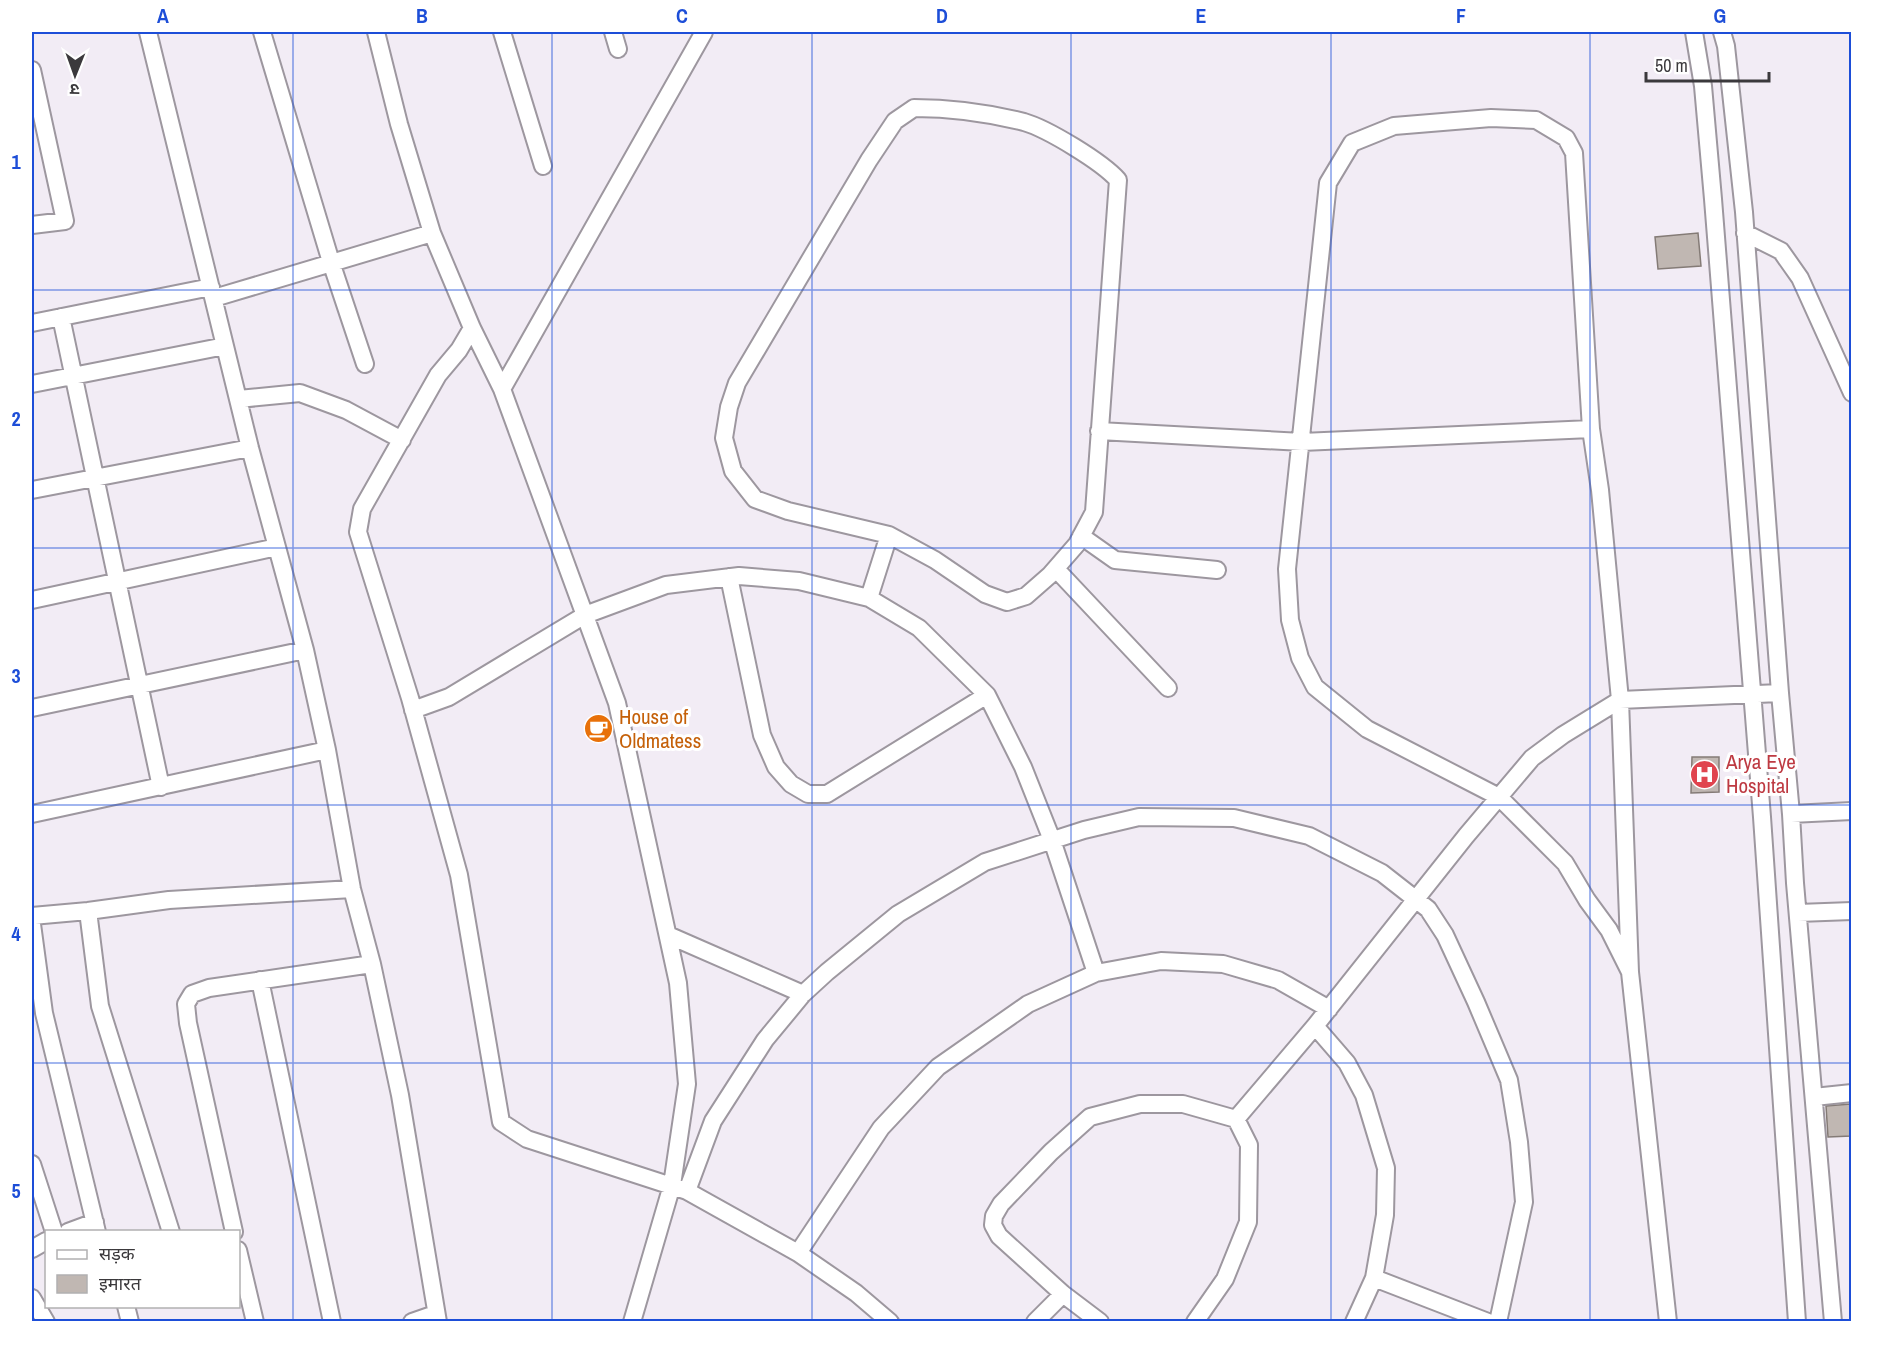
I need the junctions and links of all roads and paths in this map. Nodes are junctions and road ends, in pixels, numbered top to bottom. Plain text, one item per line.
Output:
1 (149, 32) edge
2 (262, 32) edge
3 (376, 32) edge
4 (502, 32) edge
5 (614, 32) edge
6 (704, 32) edge
7 (1694, 32) edge
8 (1722, 32) edge
9 (618, 49) dead end
10 (32, 70) edge
11 (543, 166) dead end
12 (32, 225) edge
13 (432, 233) junction
14 (1745, 233) junction
15 (331, 262) junction
16 (212, 292) junction
17 (61, 317) junction
18 (32, 323) edge
19 (472, 328) junction
20 (225, 346) junction
21 (364, 364) dead end
22 (73, 376) junction
23 (32, 384) edge
24 (502, 389) junction
25 (1851, 393) edge
26 (239, 399) junction
27 (1591, 429) junction
28 (1099, 432) junction
29 (402, 440) junction
30 (1302, 442) junction
31 (250, 448) junction
32 (95, 478) junction
33 (32, 490) edge
34 (889, 534) junction
35 (1081, 536) junction
36 (277, 547) junction
37 (1056, 569) junction
38 (1217, 570) dead end
39 (729, 577) junction
40 (117, 581) junction
41 (869, 598) junction
42 (32, 600) edge
43 (585, 615) junction
44 (305, 650) junction
45 (140, 685) junction
46 (1168, 688) dead end
47 (1752, 693) junction
48 (1780, 693) junction
49 (987, 695) junction
50 (1620, 700) junction
51 (32, 708) edge
52 (413, 710) junction
53 (327, 750) junction
54 (161, 787) junction
55 (1499, 796) junction
56 (1851, 811) edge
57 (32, 814) edge
58 (1791, 814) junction
59 (1052, 840) junction
60 (352, 889) junction
61 (1416, 900) junction
62 (88, 911) junction
63 (1851, 911) edge
64 (1798, 913) junction
65 (32, 916) edge
66 (32, 924) edge
67 (668, 935) junction
68 (372, 964) junction
69 (1630, 972) junction
70 (1096, 973) junction
71 (260, 980) junction
72 (803, 994) junction
73 (1329, 1009) junction
74 (1315, 1026) junction
75 (1851, 1093) edge
76 (1814, 1097) junction
77 (1236, 1119) junction
78 (32, 1164) edge
79 (679, 1188) junction
80 (96, 1227) edge
81 (53, 1230) edge
82 (79, 1230) edge
83 (170, 1230) edge
84 (234, 1230) edge
85 (798, 1253) junction
86 (240, 1261) edge
87 (1374, 1278) junction
88 (1063, 1294) junction
89 (32, 1298) edge
90 (437, 1318) edge
91 (46, 1322) edge
92 (255, 1322) edge
93 (332, 1322) edge
94 (412, 1322) edge
95 (632, 1322) edge
96 (890, 1322) edge
97 (1035, 1322) edge
98 (1100, 1322) edge
99 (1195, 1322) edge
100 (1354, 1322) edge
101 (1488, 1322) edge
102 (1498, 1322) edge
103 (1668, 1322) edge
104 (1797, 1322) edge
105 (1833, 1322) edge

1 - 16 street
2 - 15 street
3 - 13 street
4 - 11 street
5 - 9 street
6 - 24 street
7 - 47 street
8 - 14 street
10 - 12 street
13 - 15 street
13 - 19 street
14 - 25 street
14 - 48 street
15 - 16 street
15 - 21 street
16 - 17 street
16 - 20 street
17 - 18 street
17 - 22 street
19 - 24 street
19 - 29 street
20 - 22 street
20 - 26 street
22 - 23 street
22 - 32 street
24 - 43 street
26 - 29 street
26 - 31 street
27 - 30 street
27 - 30 street
27 - 50 street
28 - 30 street
28 - 34 street
28 - 35 street
29 - 52 street
30 - 55 street
31 - 32 street
31 - 36 street
32 - 33 street
32 - 40 street
34 - 37 street
34 - 41 street
35 - 37 street
35 - 38 street
36 - 40 street
36 - 44 street
37 - 46 street
39 - 41 street
39 - 43 street
39 - 49 street
40 - 42 street
40 - 45 street
41 - 49 street
43 - 52 street
43 - 67 street
44 - 45 street
44 - 53 street
45 - 51 street
45 - 54 street
47 - 48 street
47 - 50 street
47 - 104 street
48 - 58 street
49 - 59 street
50 - 55 street
50 - 69 street
52 - 79 street
53 - 54 street
53 - 60 street
54 - 57 street
55 - 61 street
55 - 69 street
56 - 58 street
58 - 64 street
59 - 61 street
59 - 70 street
59 - 72 street
60 - 62 street
60 - 68 street
61 - 73 street
61 - 102 street
62 - 65 street
62 - 83 street
63 - 64 street
64 - 76 street
66 - 80 street
67 - 72 street
67 - 79 street
68 - 71 street
68 - 90 street
69 - 103 street
70 - 73 street
70 - 85 street
71 - 84 street
71 - 93 street
72 - 79 street
73 - 74 street
74 - 77 street
74 - 87 street
75 - 76 street
76 - 105 street
77 - 88 street
77 - 99 street
78 - 81 street
79 - 85 street
79 - 95 street
80 - 82 street
85 - 96 street
86 - 92 street
87 - 100 street
87 - 101 street
88 - 97 street
88 - 98 street
89 - 91 street
90 - 94 street

